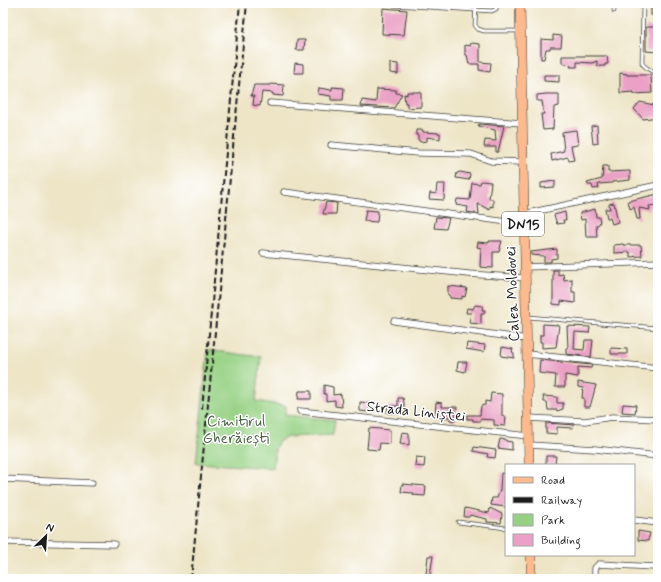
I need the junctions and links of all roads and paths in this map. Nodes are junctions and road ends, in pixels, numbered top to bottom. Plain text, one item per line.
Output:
1 (390, 3) edge
2 (476, 3) edge
3 (498, 3) edge
4 (520, 3) edge
5 (614, 3) edge
6 (643, 3) edge
7 (476, 11) junction
8 (614, 11) dead end
9 (520, 31) junction
10 (658, 78) edge
11 (270, 103) dead end
12 (522, 123) junction
13 (331, 145) dead end
14 (522, 162) junction
15 (658, 185) edge
16 (284, 192) dead end
17 (524, 214) junction
18 (523, 224) junction
19 (263, 253) dead end
20 (658, 262) edge
21 (526, 267) junction
22 (526, 278) junction
23 (527, 317) junction
24 (394, 321) dead end
25 (658, 328) edge
26 (527, 339) junction
27 (527, 354) junction
28 (658, 368) edge
29 (300, 411) dead end
30 (528, 418) junction
31 (657, 419) dead end
32 (529, 440) junction
33 (658, 456) edge
34 (530, 464) edge
35 (3, 479) edge
36 (92, 483) dead end
37 (635, 520) edge
38 (458, 522) dead end
39 (658, 523) edge
40 (505, 528) edge
41 (3, 542) edge
42 (114, 544) dead end
43 (531, 556) edge
44 (654, 567) dead end
45 (532, 579) edge
46 (595, 579) edge

1 - 7 lane
2 - 7 lane
3 - 7 lane
4 - 9 main road, Calea Moldovei / DN15
5 - 8 lane
6 - 10 lane
7 - 9 lane
9 - 12 main road, Calea Moldovei / DN15
11 - 12 street
12 - 14 main road, Calea Moldovei / DN15
13 - 14 street
14 - 17 main road, Calea Moldovei / DN15
15 - 17 street
16 - 18 street
17 - 18 main road, Calea Moldovei / DN15
18 - 21 main road, Calea Moldovei / DN15
19 - 22 street
20 - 21 street
21 - 22 main road, Calea Moldovei / DN15
22 - 23 main road, Calea Moldovei / DN15
23 - 25 lane
23 - 26 main road, Calea Moldovei / DN15
24 - 26 street
26 - 27 main road, Calea Moldovei / DN15
27 - 28 street
27 - 30 main road, Calea Moldovei / DN15
29 - 32 street, Strada Liniștei
30 - 31 street
30 - 32 main road, Calea Moldovei / DN15
32 - 33 street, Strada Liniștei
32 - 34 main road, Calea Moldovei / DN15
35 - 36 street
37 - 39 street
38 - 40 lane
41 - 42 street
43 - 45 main road
44 - 46 street

